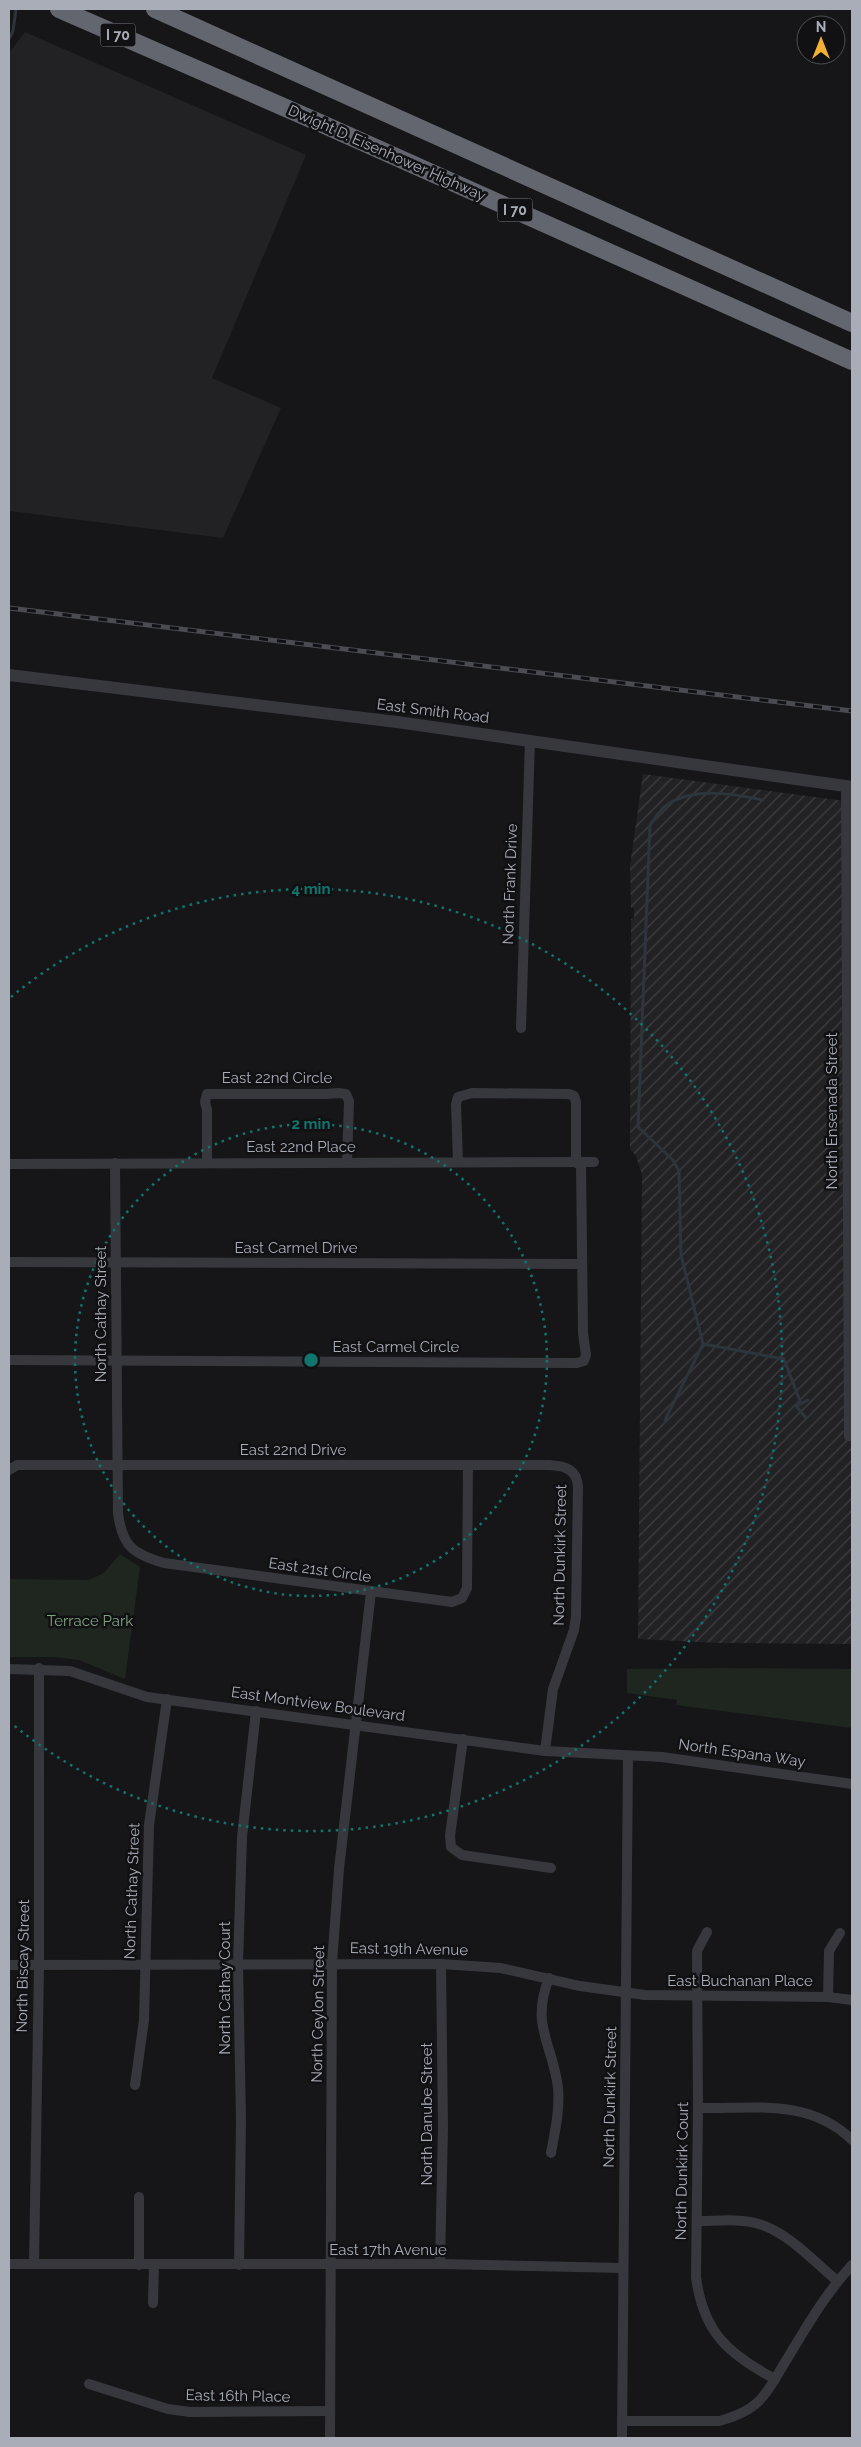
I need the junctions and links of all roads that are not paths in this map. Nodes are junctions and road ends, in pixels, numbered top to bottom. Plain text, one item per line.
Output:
1 (58, 9) edge
2 (155, 9) edge
3 (852, 323) edge
4 (852, 361) edge
5 (9, 675) edge
6 (530, 740) junction
7 (849, 786) edge
8 (849, 928) edge
9 (521, 1028) dead end
10 (207, 1162) junction
11 (347, 1162) junction
12 (458, 1162) junction
13 (594, 1162) dead end
14 (115, 1163) junction
15 (579, 1163) junction
16 (9, 1164) edge
17 (9, 1262) edge
18 (115, 1262) junction
19 (582, 1264) junction
20 (9, 1360) edge
21 (116, 1360) junction
22 (851, 1436) edge
23 (118, 1464) junction
24 (468, 1466) junction
25 (9, 1470) edge
26 (576, 1475) joint
27 (372, 1592) junction
28 (9, 1668) edge
29 (39, 1668) junction
30 (167, 1699) junction
31 (256, 1711) junction
32 (355, 1724) junction
33 (463, 1739) junction
34 (545, 1751) junction
35 (628, 1756) junction
36 (852, 1784) edge
37 (551, 1868) dead end
38 (707, 1932) dead end
39 (840, 1933) dead end
40 (332, 1963) junction
41 (238, 1964) junction
42 (441, 1964) junction
43 (9, 1965) edge
44 (145, 1965) junction
45 (39, 1966) junction
46 (549, 1978) junction
47 (626, 1993) junction
48 (696, 1995) junction
49 (828, 1996) junction
50 (852, 2000) edge
51 (135, 2085) dead end
52 (698, 2108) junction
53 (852, 2140) edge
54 (551, 2153) dead end
55 (139, 2197) dead end
56 (697, 2221) junction
57 (9, 2264) edge
58 (34, 2264) junction
59 (440, 2264) junction
60 (139, 2265) junction
61 (154, 2265) junction
62 (239, 2265) junction
63 (332, 2265) junction
64 (852, 2265) edge
65 (623, 2268) junction
66 (837, 2281) junction
67 (153, 2304) dead end
68 (775, 2379) junction
69 (89, 2384) dead end
70 (330, 2411) junction
71 (622, 2422) junction
72 (330, 2438) edge
73 (622, 2438) edge

1 - 4 highway, Dwight D. Eisenhower Highway / I 70
2 - 3 highway, I 70
5 - 6 street, East Smith Road
6 - 7 street, East Smith Road
6 - 9 street, North Frank Drive
7 - 8 street, North Ensenada Street
8 - 22 street, North Ensenada Street
10 - 11 street, East 22nd Place
10 - 11 street, East 22nd Circle
10 - 14 street, East 22nd Place
11 - 12 street, East 22nd Place
12 - 15 street, East 22nd Place
12 - 15 street
13 - 15 street, East 22nd Place
14 - 16 street, East 22nd Place
14 - 18 street, North Cathay Street
15 - 19 street, East Carmel Circle
17 - 18 street, East Carmel Drive
18 - 19 street, East Carmel Drive
18 - 21 street, North Cathay Street
19 - 21 street, East Carmel Circle
20 - 21 street, East Carmel Circle
21 - 23 street, North Cathay Street
23 - 24 street, East 22nd Drive
23 - 25 street, East 22nd Drive
23 - 27 street, East 21st Circle
24 - 26 street, East 22nd Drive
24 - 27 street, East 21st Circle
26 - 34 street, North Dunkirk Street
27 - 32 street, North Ceylon Street
28 - 29 street, East Montview Boulevard
29 - 30 street, East Montview Boulevard
29 - 45 street, North Biscay Street
30 - 31 street, East Montview Boulevard
30 - 44 street, North Cathay Street
31 - 32 street, East Montview Boulevard
31 - 41 street, North Cathay Court
32 - 33 street, East Montview Boulevard
32 - 40 street, North Ceylon Street
33 - 34 street, East Montview Boulevard
33 - 37 street
34 - 35 street, East Montview Boulevard
35 - 36 street, North Espana Way
35 - 47 street, North Dunkirk Street
38 - 48 street, North Dunkirk Court
39 - 49 street
40 - 41 street, East 19th Avenue
40 - 42 street, East 19th Avenue
40 - 63 street, North Ceylon Street
41 - 44 street, East 19th Avenue
41 - 62 street, North Cathay Court
42 - 46 street, East 19th Avenue
42 - 59 street, North Danube Street
43 - 45 street, East 19th Avenue
44 - 45 street, East 19th Avenue
44 - 51 street, North Cathay Street
45 - 58 street, North Biscay Street
46 - 47 street, East 19th Avenue
46 - 54 street
47 - 48 street, East Buchanan Place
47 - 65 street, North Dunkirk Street
48 - 49 street, East Buchanan Place
48 - 52 street, North Dunkirk Court
49 - 50 street, East Buchanan Place
52 - 53 street
52 - 56 street, North Dunkirk Court
55 - 60 street
56 - 66 street
56 - 68 street, North Dunkirk Court
57 - 58 street, East 17th Avenue
58 - 60 street, East 17th Avenue
59 - 63 street, East 17th Avenue
59 - 65 street, East 17th Avenue
60 - 61 street, East 17th Avenue
61 - 62 street, East 17th Avenue
61 - 67 street
62 - 63 street, East 17th Avenue
63 - 70 street, North Ceylon Street
64 - 66 street
65 - 71 street, North Dunkirk Street
66 - 68 street
68 - 71 street
69 - 70 street, East 16th Place
70 - 72 street, North Ceylon Street
71 - 73 street, North Dunkirk Street

